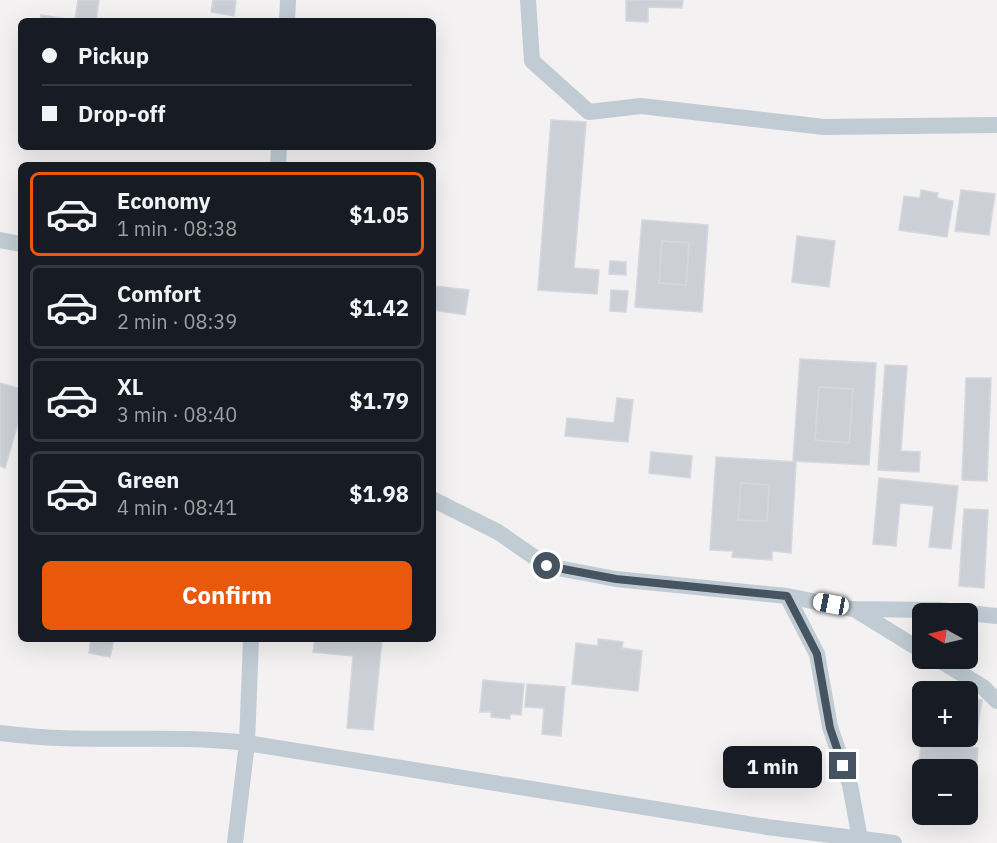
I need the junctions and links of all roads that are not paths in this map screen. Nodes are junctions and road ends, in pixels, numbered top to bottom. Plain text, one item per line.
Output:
1 (288, 0) edge
2 (528, 0) edge
3 (287, 18) edge
4 (997, 125) edge
5 (0, 240) edge
6 (18, 243) edge
7 (436, 501) edge
8 (787, 596) junction
9 (852, 609) junction
10 (997, 616) edge
11 (251, 642) edge
12 (912, 645) edge
13 (954, 669) edge
14 (997, 701) edge
15 (0, 733) edge
16 (247, 743) junction
17 (860, 839) junction
18 (236, 843) edge
19 (894, 843) edge

1 - 3 street
2 - 4 street
5 - 6 street
7 - 8 street
8 - 9 street
8 - 17 street
9 - 10 street
9 - 12 street
11 - 16 street
13 - 14 street
15 - 16 street
16 - 17 street
16 - 18 street
17 - 19 street

